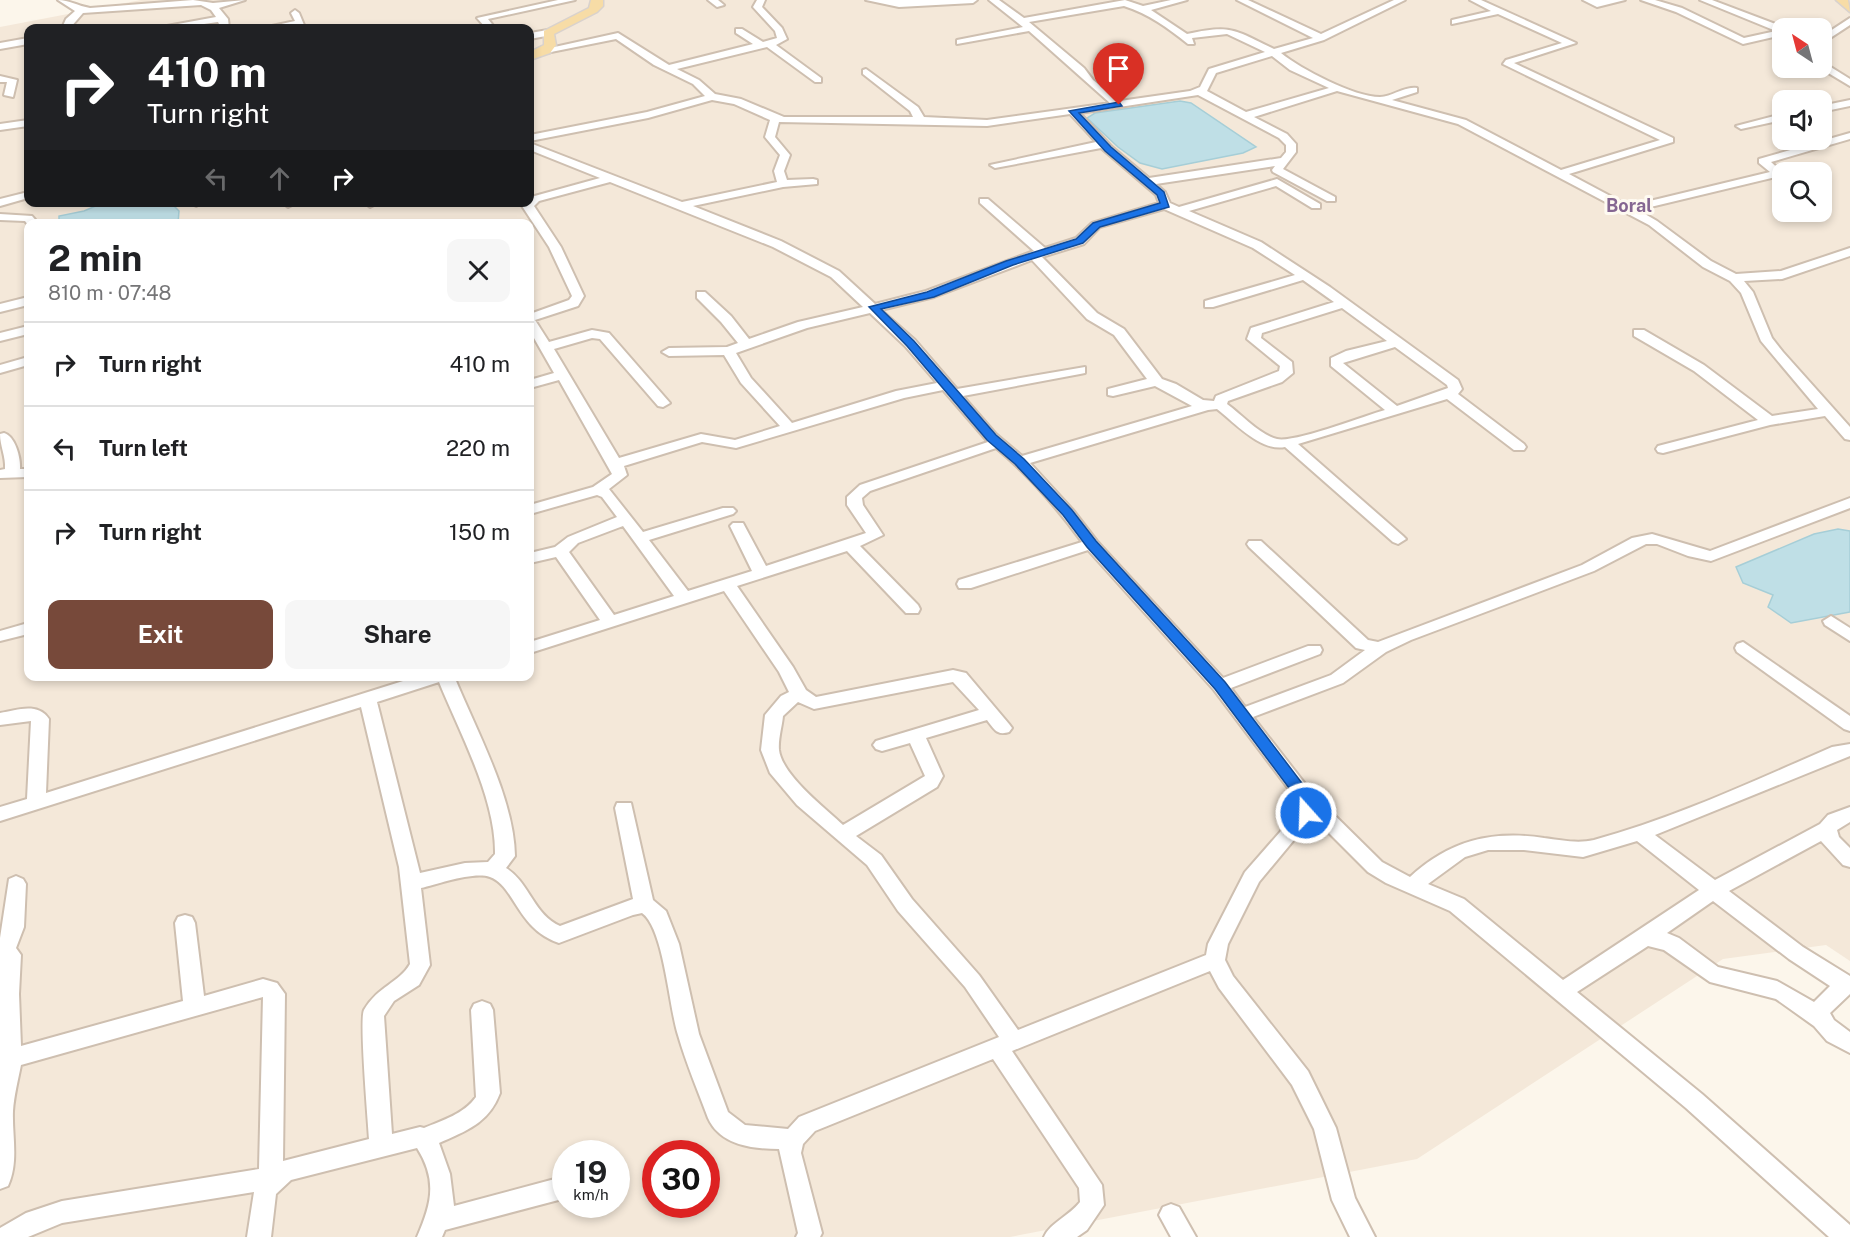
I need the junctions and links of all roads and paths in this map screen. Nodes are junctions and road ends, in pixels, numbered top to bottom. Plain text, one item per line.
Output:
1 (62, 0) edge
2 (119, 0) edge
3 (241, 0) edge
4 (571, 0) edge
5 (597, 0) edge
6 (760, 0) edge
7 (870, 0) edge
8 (973, 0) edge
9 (993, 0) edge
10 (1091, 0) edge
11 (1183, 0) edge
12 (1241, 0) edge
13 (1401, 0) edge
14 (1474, 0) edge
15 (1587, 0) edge
16 (1621, 0) edge
17 (1645, 0) edge
18 (1704, 0) edge
19 (197, 1) edge
20 (1100, 5) junction
21 (214, 6) junction
22 (125, 9) junction
23 (1143, 9) junction
24 (81, 10) junction
25 (1500, 11) junction
26 (295, 13) dead end
27 (1022, 21) junction
28 (1850, 21) edge
29 (1455, 22) dead end
30 (68, 24) edge
31 (224, 24) edge
32 (296, 24) edge
33 (487, 24) edge
34 (1772, 27) edge
35 (1031, 28) junction
36 (739, 31) dead end
37 (548, 33) junction
38 (1832, 33) edge
39 (1772, 34) edge
40 (534, 35) edge
41 (1321, 38) junction
42 (24, 42) edge
43 (960, 42) dead end
44 (765, 45) junction
45 (0, 46) edge
46 (546, 50) junction
47 (1275, 53) junction
48 (534, 54) edge
49 (669, 68) junction
50 (1832, 71) edge
51 (866, 72) dead end
52 (0, 80) edge
53 (818, 80) dead end
54 (1850, 83) edge
55 (13, 88) dead end
56 (1338, 88) junction
57 (1413, 90) dead end
58 (1200, 92) junction
59 (712, 96) junction
60 (1381, 100) junction
61 (1850, 102) edge
62 (1119, 105) junction
63 (1832, 106) edge
64 (1073, 111) junction
65 (1245, 116) junction
66 (775, 119) junction
67 (1772, 119) edge
68 (920, 120) junction
69 (24, 124) edge
70 (1741, 126) dead end
71 (0, 127) edge
72 (1850, 136) edge
73 (534, 137) edge
74 (1104, 144) junction
75 (534, 148) edge
76 (1283, 161) junction
77 (995, 165) dead end
78 (1562, 173) junction
79 (611, 178) junction
80 (813, 182) dead end
81 (1148, 182) junction
82 (783, 184) junction
83 (24, 196) edge
84 (1331, 199) dead end
85 (534, 200) edge
86 (984, 201) dead end
87 (0, 203) edge
88 (1165, 205) junction
89 (679, 206) junction
90 (1316, 206) dead end
91 (529, 207) edge
92 (1630, 209) junction
93 (1181, 210) junction
94 (0, 217) edge
95 (29, 219) edge
96 (1850, 252) edge
97 (1038, 253) junction
98 (1305, 276) junction
99 (1734, 278) junction
100 (701, 295) dead end
101 (24, 302) edge
102 (1344, 303) junction
103 (1209, 304) dead end
104 (874, 307) junction
105 (0, 308) edge
106 (534, 318) edge
107 (534, 326) edge
108 (24, 331) edge
109 (1639, 333) dead end
110 (0, 338) edge
111 (1397, 342) junction
112 (747, 346) junction
113 (547, 347) junction
114 (728, 351) junction
115 (669, 352) dead end
116 (24, 362) edge
117 (0, 369) edge
118 (1080, 370) dead end
119 (563, 375) junction
120 (1156, 382) junction
121 (534, 383) edge
122 (950, 389) junction
123 (1113, 392) dead end
124 (1449, 394) junction
125 (663, 404) dead end
126 (1220, 405) junction
127 (1203, 407) junction
128 (1394, 410) junction
129 (1839, 417) edge
130 (1769, 421) junction
131 (789, 428) junction
132 (1850, 436) edge
133 (4, 437) dead end
134 (998, 443) junction
135 (1289, 444) junction
136 (1519, 447) dead end
137 (1663, 449) dead end
138 (1020, 461) junction
139 (617, 463) junction
140 (24, 473) edge
141 (6, 474) edge
142 (598, 490) junction
143 (1850, 503) edge
144 (534, 509) edge
145 (728, 511) dead end
146 (626, 519) junction
147 (738, 526) dead end
148 (640, 538) junction
149 (1398, 539) dead end
150 (1091, 544) junction
151 (1255, 544) dead end
152 (850, 545) junction
153 (560, 551) junction
154 (534, 557) edge
155 (761, 573) junction
156 (965, 584) dead end
157 (728, 585) junction
158 (685, 599) junction
159 (912, 609) dead end
160 (1831, 621) dead end
161 (611, 623) junction
162 (24, 629) edge
163 (3, 636) dead end
164 (1850, 636) edge
165 (534, 647) edge
166 (1380, 648) junction
167 (1743, 648) dead end
168 (1314, 650) dead end
169 (425, 681) edge
170 (447, 681) edge
171 (1220, 686) junction
172 (799, 694) junction
173 (368, 700) junction
174 (991, 713) junction
175 (1244, 714) junction
176 (0, 719) edge
177 (1850, 725) edge
178 (1004, 728) dead end
179 (915, 735) junction
180 (882, 745) dead end
181 (1850, 750) edge
182 (1306, 800) junction
183 (36, 803) junction
184 (624, 808) dead end
185 (0, 814) edge
186 (1850, 814) edge
187 (1827, 829) junction
188 (1638, 832) junction
189 (842, 836) junction
190 (1850, 860) edge
191 (493, 870) junction
192 (411, 883) junction
193 (16, 884) dead end
194 (1413, 886) junction
195 (1714, 890) junction
196 (644, 905) junction
197 (185, 923) dead end
198 (1644, 938) junction
199 (2, 950) edge
200 (1215, 960) junction
201 (1847, 984) edge
202 (1561, 992) junction
203 (194, 1005) junction
204 (482, 1010) dead end
205 (1820, 1019) junction
206 (1850, 1044) edge
207 (1006, 1045) junction
208 (11, 1058) junction
209 (424, 1138) junction
210 (793, 1139) junction
211 (381, 1147) junction
212 (0, 1178) edge
213 (271, 1178) junction
214 (552, 1191) edge
215 (1171, 1215) dead end
216 (434, 1229) edge
217 (6, 1237) edge
218 (259, 1237) edge
219 (808, 1237) edge
220 (1056, 1237) edge
221 (1184, 1237) edge
222 (1362, 1237) edge
223 (1846, 1237) edge

1 - 24 street
2 - 22 street
3 - 21 street
4 - 33 street
5 - 37 main road
6 - 44 street
7 - 8 street
9 - 27 street
10 - 20 street
11 - 23 street
12 - 41 street
13 - 41 street
14 - 25 street
15 - 16 street
17 - 39 street
18 - 34 street
19 - 21 street
19 - 22 street
20 - 23 street
20 - 27 street
21 - 31 street
22 - 24 street
23 - 47 street
24 - 30 street
25 - 29 street
25 - 78 street
26 - 32 street
27 - 35 street
28 - 38 street
35 - 43 street
35 - 62 street
36 - 44 street
37 - 40 street
37 - 46 main road
41 - 47 street
42 - 45 street
44 - 49 street
44 - 53 street
46 - 48 main road
46 - 49 street
47 - 56 street
47 - 58 street
49 - 59 street
50 - 54 street
51 - 68 street
52 - 55 street
56 - 60 street
56 - 65 street
57 - 60 street
58 - 62 street
58 - 65 street
59 - 66 street
59 - 73 street
60 - 78 street
61 - 63 street
62 - 64 street
64 - 68 street
64 - 74 street
65 - 76 street
66 - 68 street
66 - 82 street
67 - 70 street
69 - 71 street
72 - 92 street
74 - 77 street
74 - 81 street
75 - 79 street
76 - 81 street
76 - 84 street
78 - 92 street
79 - 85 street
79 - 89 street
80 - 82 street
81 - 88 street
82 - 89 street
83 - 87 street
86 - 97 street
88 - 93 street
88 - 97 street
89 - 104 street
90 - 93 street
91 - 106 street
92 - 99 street
93 - 98 street
94 - 95 street
96 - 99 street
97 - 104 street
97 - 120 street
98 - 102 street
98 - 103 street
99 - 129 street
100 - 112 street
101 - 105 street
102 - 111 street
102 - 126 street
104 - 112 street
104 - 122 street
107 - 113 street
108 - 110 street
109 - 130 street
111 - 124 street
111 - 128 street
112 - 114 street
113 - 119 street
113 - 125 street
114 - 115 street
114 - 131 street
116 - 117 street
118 - 122 street
119 - 121 street
119 - 139 street
120 - 123 street
120 - 127 street
122 - 131 street
122 - 134 street
124 - 128 street
124 - 136 street
126 - 127 street
126 - 135 street
127 - 138 street
128 - 135 street
129 - 130 street
129 - 132 street
130 - 137 street
131 - 139 street
133 - 141 street
134 - 138 street
134 - 152 street
135 - 149 street
138 - 150 street
139 - 142 street
140 - 141 street
142 - 144 street
142 - 146 street
143 - 166 street
145 - 148 street
146 - 148 street
146 - 153 street
147 - 155 street
148 - 158 street
150 - 156 street
150 - 171 street
151 - 166 street
152 - 155 street
152 - 159 street
153 - 154 street
153 - 161 street
155 - 157 street
157 - 158 street
157 - 172 street
158 - 161 street
160 - 164 street
161 - 165 street
162 - 163 street
166 - 175 street
167 - 177 street
168 - 171 street
169 - 173 street
170 - 191 street
171 - 175 street
172 - 174 street
172 - 189 street
173 - 183 street
173 - 192 street
174 - 178 street
174 - 179 street
175 - 182 street
176 - 183 street
179 - 180 street
179 - 189 street
181 - 188 street
182 - 194 street
182 - 200 street
183 - 185 street
184 - 196 street
186 - 187 street
187 - 190 street
187 - 195 street
188 - 194 street
188 - 195 street
189 - 207 street
191 - 192 street
191 - 196 street
192 - 211 street
193 - 199 street
194 - 202 street
195 - 198 street
195 - 201 street
196 - 210 street
197 - 203 street
198 - 202 street
198 - 205 street
199 - 208 street
200 - 207 street
200 - 222 street
201 - 205 street
202 - 223 street
203 - 208 street
203 - 213 street
204 - 209 street
205 - 206 street
207 - 210 street
207 - 220 street
208 - 212 street
209 - 211 street
209 - 216 street
210 - 219 street
211 - 213 street
213 - 217 street
213 - 218 street
214 - 216 street
215 - 221 street

